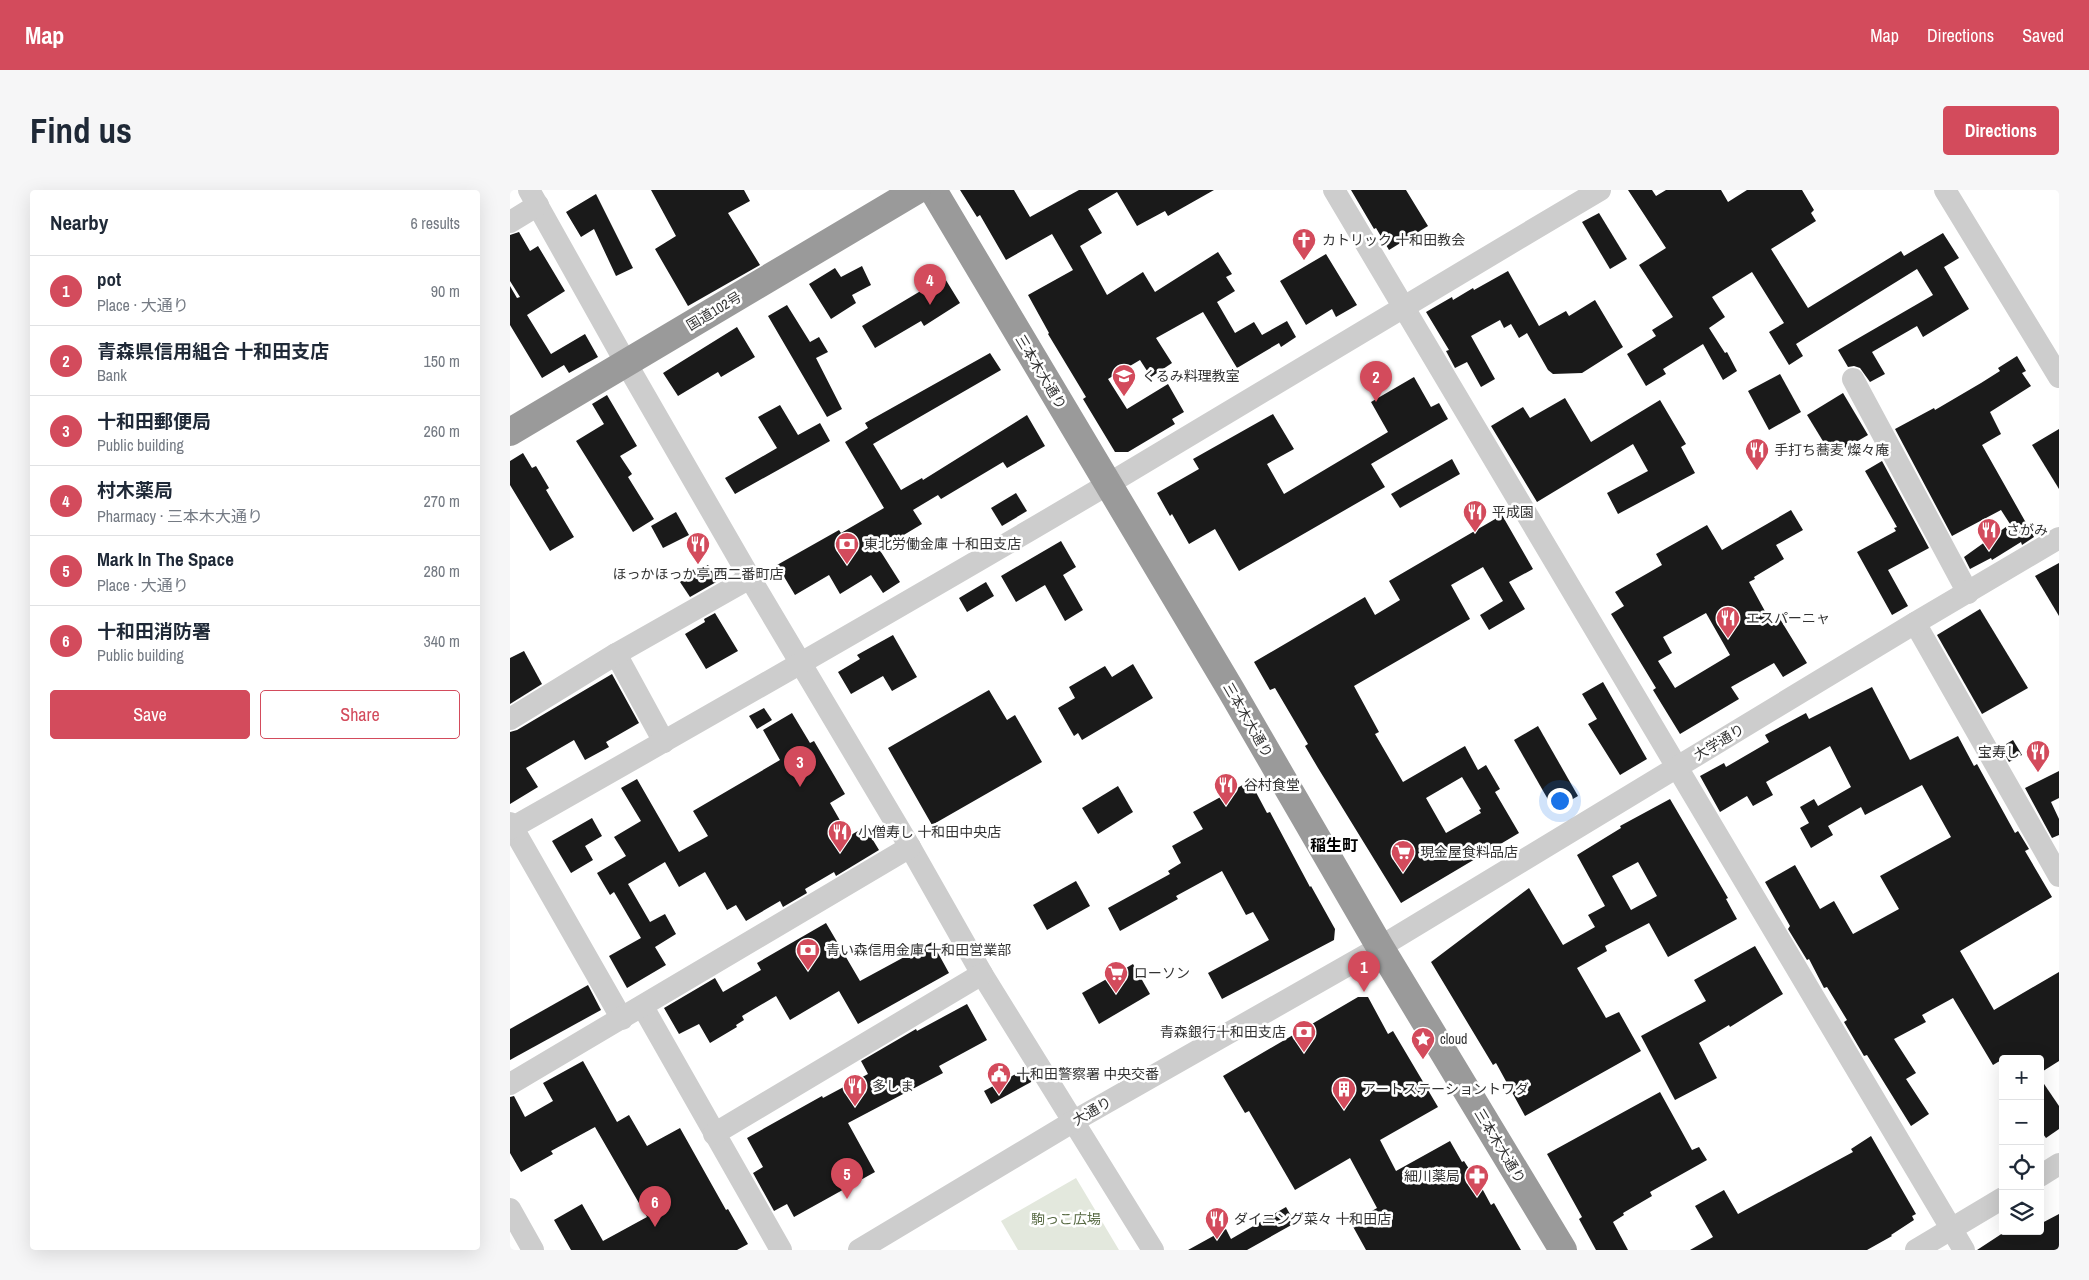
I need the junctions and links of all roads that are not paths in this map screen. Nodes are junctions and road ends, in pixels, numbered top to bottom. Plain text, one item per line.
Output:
1 (917, 190) edge
2 (932, 190) edge
3 (1334, 190) edge
4 (1600, 190) edge
5 (1953, 193) edge
6 (534, 198) edge
7 (510, 222) edge
8 (1402, 307) junction
9 (626, 363) junction
10 (2059, 377) edge
11 (1853, 379) dead end
12 (510, 432) edge
13 (1108, 484) junction
14 (2059, 538) edge
15 (750, 578) junction
16 (1968, 592) junction
17 (1915, 623) junction
18 (616, 654) junction
19 (800, 664) junction
20 (510, 719) edge
21 (664, 742) junction
22 (1678, 767) junction
23 (511, 826) edge
24 (910, 847) junction
25 (2059, 876) edge
26 (1380, 947) junction
27 (982, 974) junction
28 (642, 1007) junction
29 (622, 1019) junction
30 (510, 1084) edge
31 (1074, 1121) junction
32 (714, 1134) junction
33 (2059, 1164) edge
34 (2044, 1173) edge
35 (1999, 1200) edge
36 (510, 1208) edge
37 (1952, 1229) junction
38 (533, 1250) edge
39 (781, 1250) edge
40 (859, 1250) edge
41 (1153, 1250) edge
42 (1564, 1250) edge
43 (1916, 1250) edge
44 (1964, 1250) edge

1 - 9 highway, 国道102号
2 - 13 highway, 三本木大通り
3 - 8 street
4 - 8 street
5 - 10 street
6 - 7 street
6 - 9 street
8 - 13 street
8 - 22 street
9 - 12 highway, 国道102号
9 - 15 street
11 - 16 street
13 - 19 street
13 - 26 highway, 三本木大通り
14 - 16 street, 大学通り
15 - 18 street
15 - 19 street
16 - 17 street, 大学通り
17 - 22 street, 大学通り
17 - 25 street
18 - 20 street
18 - 21 street
19 - 21 street
19 - 24 street
21 - 23 street
22 - 26 street, 大学通り
22 - 37 street
23 - 29 street
24 - 27 street
24 - 28 street
26 - 31 street, 大通り
26 - 42 highway, 三本木大通り
27 - 31 street
27 - 32 street
28 - 29 street
28 - 32 street
29 - 30 street
31 - 40 street, 大通り
31 - 41 street
32 - 39 street
33 - 34 street
35 - 37 street
36 - 38 street
37 - 43 street
37 - 44 street

